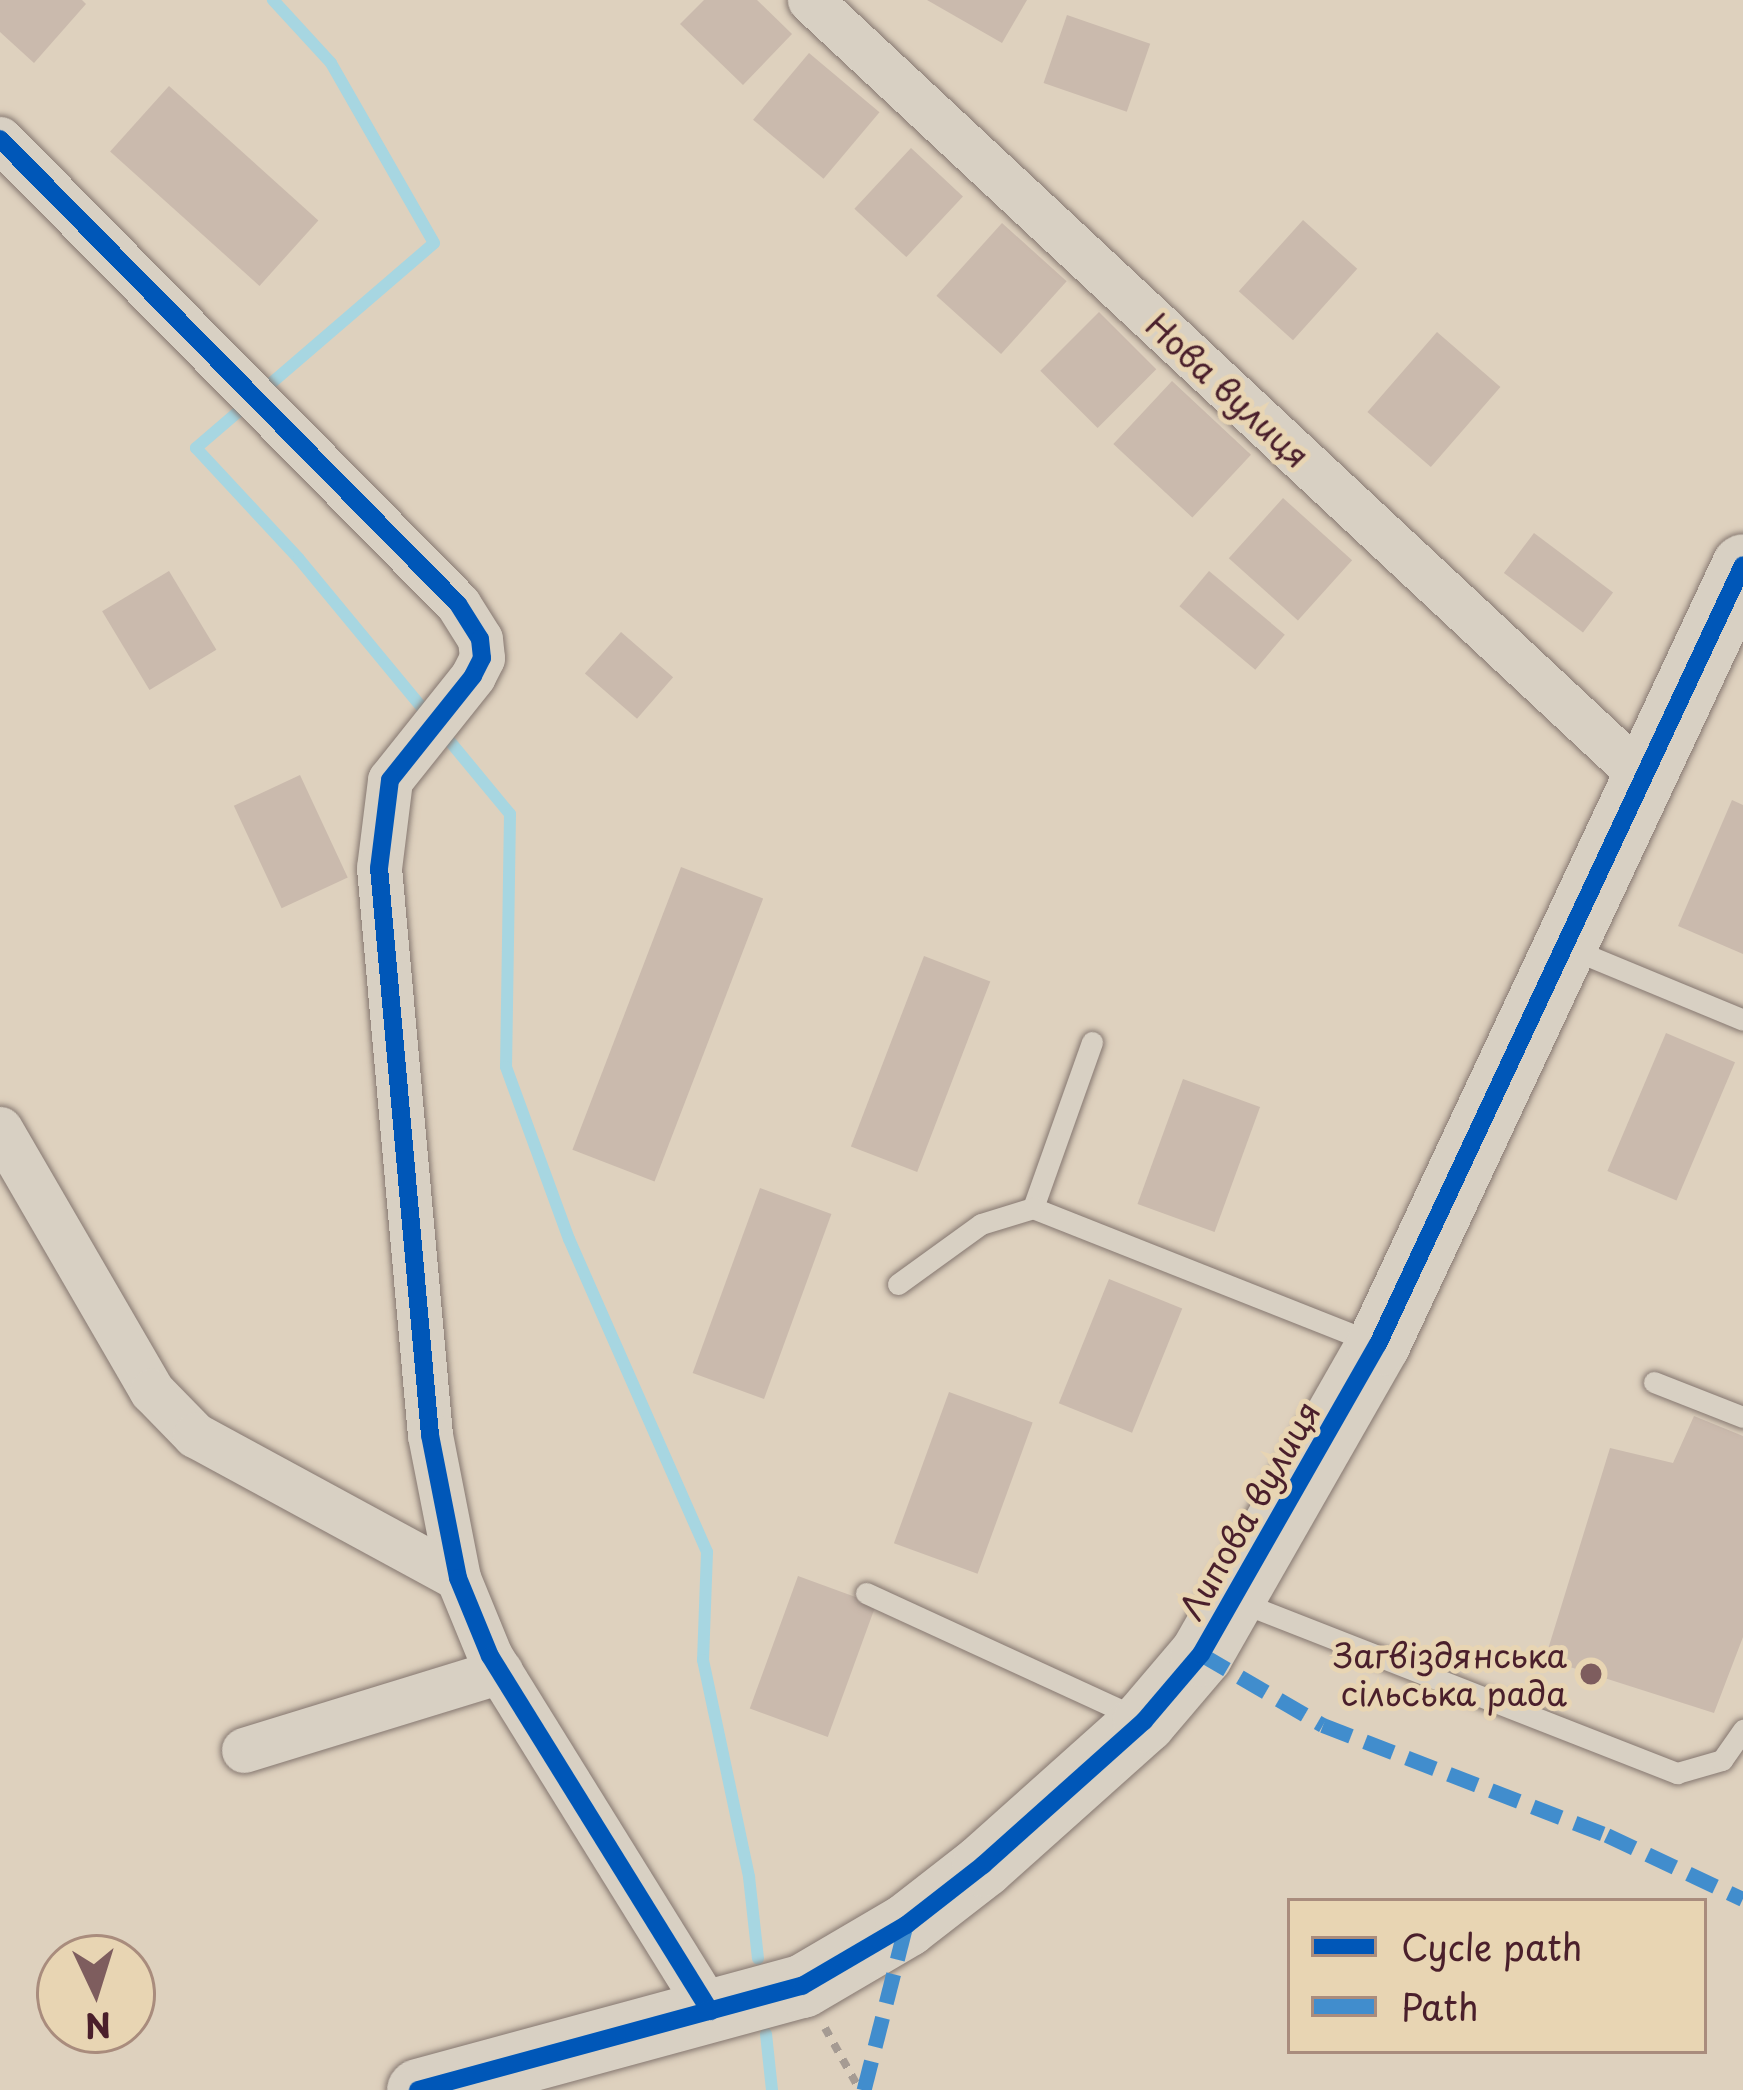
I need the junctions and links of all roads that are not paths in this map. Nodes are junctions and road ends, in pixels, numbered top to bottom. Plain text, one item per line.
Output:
1 (810, 0) edge
2 (0, 139) edge
3 (1743, 565) edge
4 (1646, 780) junction
5 (1561, 944) junction
6 (1743, 1020) edge
7 (1092, 1042) dead end
8 (0, 1130) edge
9 (1033, 1208) junction
10 (898, 1284) dead end
11 (1378, 1344) junction
12 (1654, 1382) dead end
13 (1743, 1417) edge
14 (458, 1578) junction
15 (866, 1593) dead end
16 (1234, 1599) junction
17 (500, 1671) junction
18 (1144, 1721) junction
19 (1743, 1730) edge
20 (244, 1750) dead end
21 (710, 2011) junction
22 (418, 2090) edge

1 - 4 street, Нова вулиця
2 - 14 street
3 - 4 street, Липова вулиця
4 - 5 street, Липова вулиця
5 - 6 lane
5 - 11 street, Липова вулиця
7 - 9 lane
8 - 14 street
9 - 10 lane
9 - 11 lane
11 - 16 street, Липова вулиця
12 - 13 lane
14 - 17 street
15 - 18 lane
16 - 18 street, Липова вулиця
16 - 19 lane
17 - 20 street
17 - 21 street
18 - 21 street, Липова вулиця
21 - 22 street, Липова вулиця

